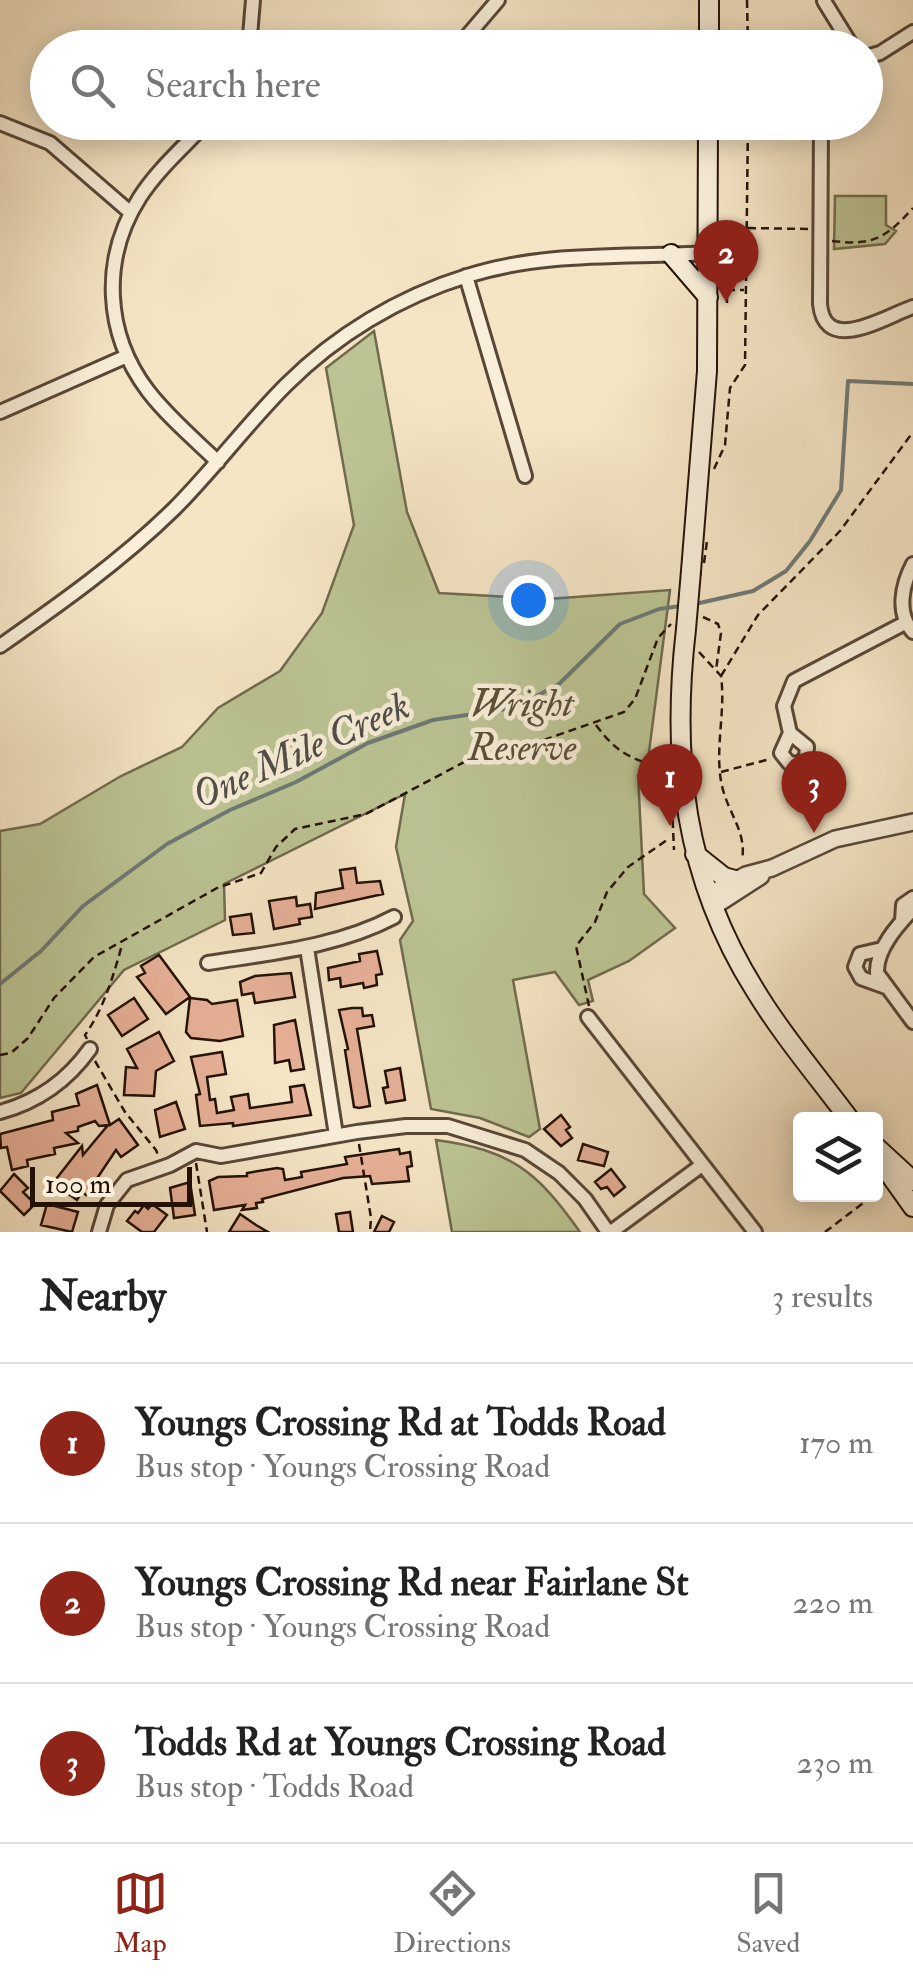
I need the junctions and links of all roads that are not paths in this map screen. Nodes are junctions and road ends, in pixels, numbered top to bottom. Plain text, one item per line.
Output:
1 (253, 0) edge
2 (498, 0) edge
3 (708, 0) edge
4 (824, 1) edge
5 (250, 30) edge
6 (472, 30) edge
7 (708, 30) edge
8 (841, 30) edge
9 (913, 32) edge
10 (883, 51) edge
11 (0, 123) edge
12 (30, 132) edge
13 (44, 140) edge
14 (189, 140) edge
15 (708, 140) edge
16 (821, 140) edge
17 (131, 213) junction
18 (708, 253) junction
19 (671, 254) junction
20 (466, 276) junction
21 (708, 297) junction
22 (913, 307) edge
23 (127, 356) junction
24 (0, 412) edge
25 (218, 462) junction
26 (524, 476) dead end
27 (913, 564) edge
28 (909, 627) edge
29 (0, 646) edge
30 (790, 733) junction
31 (913, 822) edge
32 (696, 854) junction
33 (772, 868) junction
34 (740, 873) junction
35 (913, 898) edge
36 (710, 901) junction
37 (913, 909) edge
38 (394, 917) dead end
39 (902, 924) junction
40 (306, 948) junction
41 (882, 949) junction
42 (208, 964) dead end
43 (888, 988) junction
44 (588, 1017) road end
45 (913, 1022) edge
46 (90, 1049) road end
47 (0, 1112) edge
48 (844, 1112) edge
49 (336, 1136) junction
50 (883, 1153) edge
51 (702, 1165) junction
52 (883, 1165) edge
53 (913, 1181) edge
54 (913, 1206) edge
55 (99, 1232) edge
56 (610, 1232) edge
57 (755, 1232) edge

1 - 5 street
2 - 6 street
3 - 7 main road
4 - 8 street
9 - 10 street
11 - 12 street
13 - 17 street
14 - 17 street
15 - 18 main road
16 - 22 street
17 - 23 street
18 - 19 street
18 - 21 main road
19 - 20 street
19 - 21 main road
20 - 25 street
20 - 26 street
21 - 32 main road, bridge
23 - 24 street
23 - 25 street
25 - 29 street
27 - 28 street
28 - 30 street
30 - 30 street
31 - 33 street
32 - 34 main road
32 - 36 main road
33 - 34 street
33 - 36 street
34 - 36 street
35 - 39 street
36 - 48 main road
37 - 39 street
38 - 40 street
39 - 41 street
40 - 42 street
40 - 49 street
41 - 43 street
41 - 43 street
43 - 45 street
44 - 51 street
46 - 47 street
49 - 55 street
49 - 56 street
50 - 53 main road
51 - 56 street
51 - 57 street
52 - 54 main road

